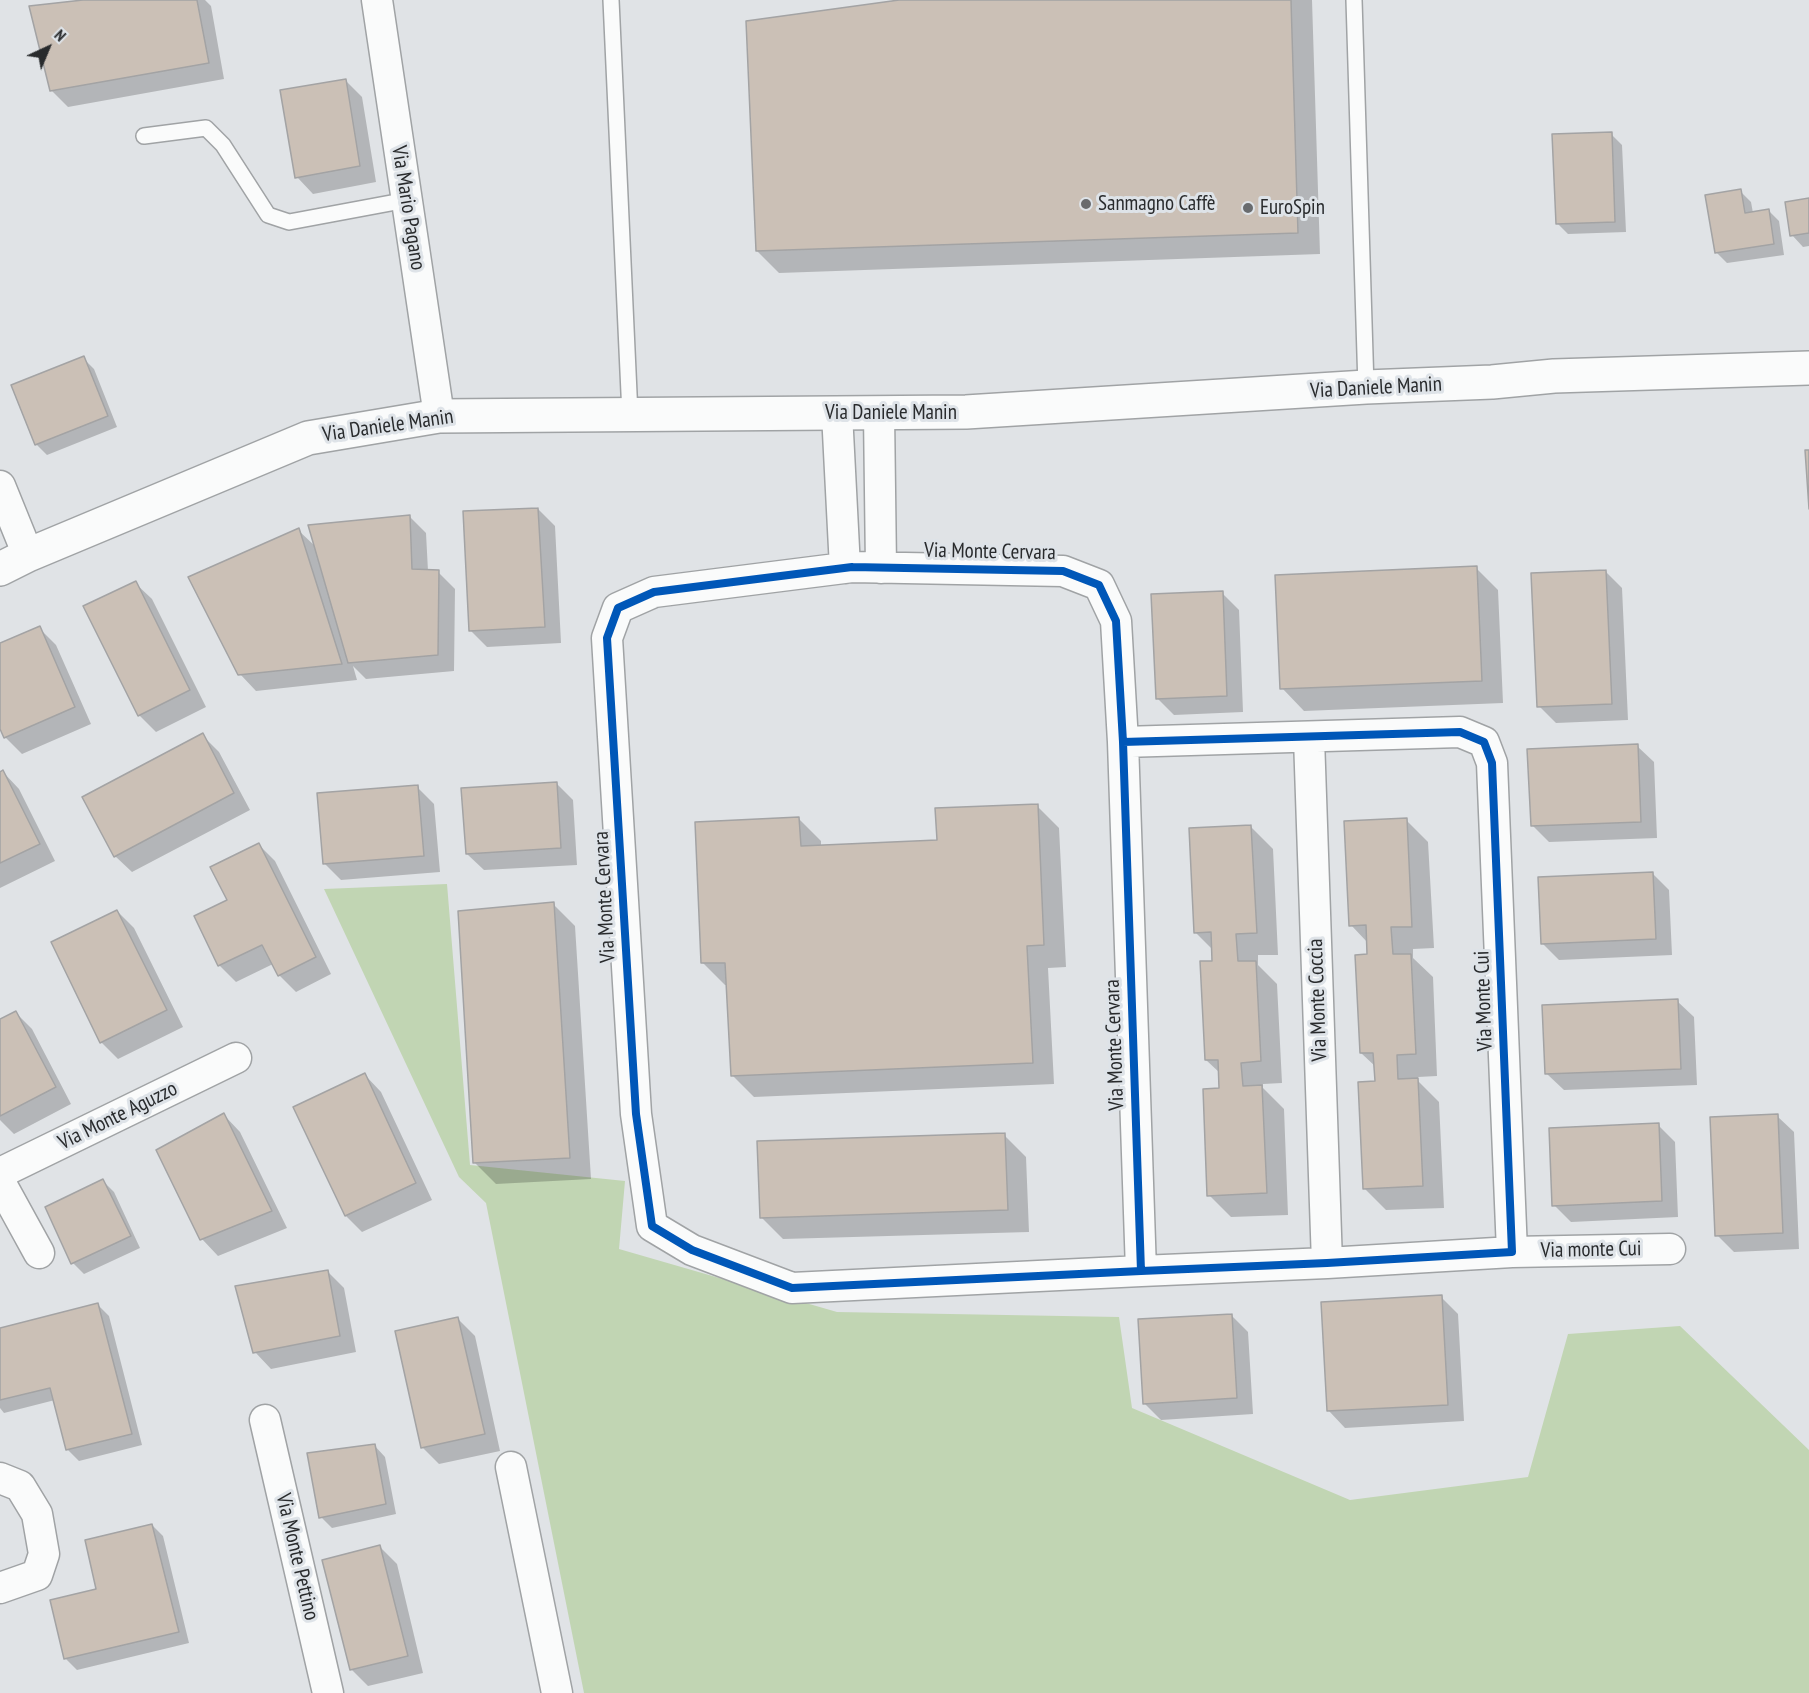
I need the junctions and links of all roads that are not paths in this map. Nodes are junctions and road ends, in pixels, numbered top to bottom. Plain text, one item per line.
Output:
1 (377, 0) edge
2 (611, 0) edge
3 (1354, 0) edge
4 (144, 136) dead end
5 (407, 200) junction
6 (1809, 368) edge
7 (1366, 387) junction
8 (837, 413) junction
9 (879, 413) junction
10 (630, 415) junction
11 (439, 416) junction
12 (0, 486) edge
13 (14, 562) edge
14 (845, 568) junction
15 (880, 568) junction
16 (1309, 738) junction
17 (1123, 742) junction
18 (236, 1058) dead end
19 (0, 1173) edge
20 (0, 1182) edge
21 (1670, 1249) dead end
22 (1512, 1252) junction
23 (39, 1253) dead end
24 (1327, 1263) junction
25 (1141, 1271) junction
26 (266, 1420) dead end
27 (511, 1467) dead end
28 (0, 1478) edge
29 (0, 1588) edge
30 (328, 1693) edge
31 (557, 1693) edge

1 - 5 street, Via Mario Pagano
2 - 10 lane
3 - 7 lane
4 - 5 lane
5 - 11 street, Via Mario Pagano
6 - 7 main road, Via Daniele Manin
7 - 9 main road, Via Daniele Manin
8 - 9 main road, Via Daniele Manin
8 - 10 main road, Via Daniele Manin
8 - 14 street
9 - 15 street
10 - 11 main road, Via Daniele Manin
11 - 13 main road, Via Daniele Manin
12 - 13 street
14 - 15 street, Via Monte Cervara
14 - 25 street, Via Monte Cervara
15 - 17 street, Via Monte Cervara
16 - 17 street, Via Monte Cui
16 - 22 street, Via Monte Cui
16 - 24 street, Via Monte Coccia
17 - 25 street, Via Monte Cervara
18 - 19 street, Via Monte Aguzzo
20 - 23 street
21 - 22 street, Via monte Cui
22 - 24 street, Via Monte Cui
24 - 25 street, Via Monte Cui
26 - 30 street, Via Monte Pettino
27 - 31 street
28 - 29 street

